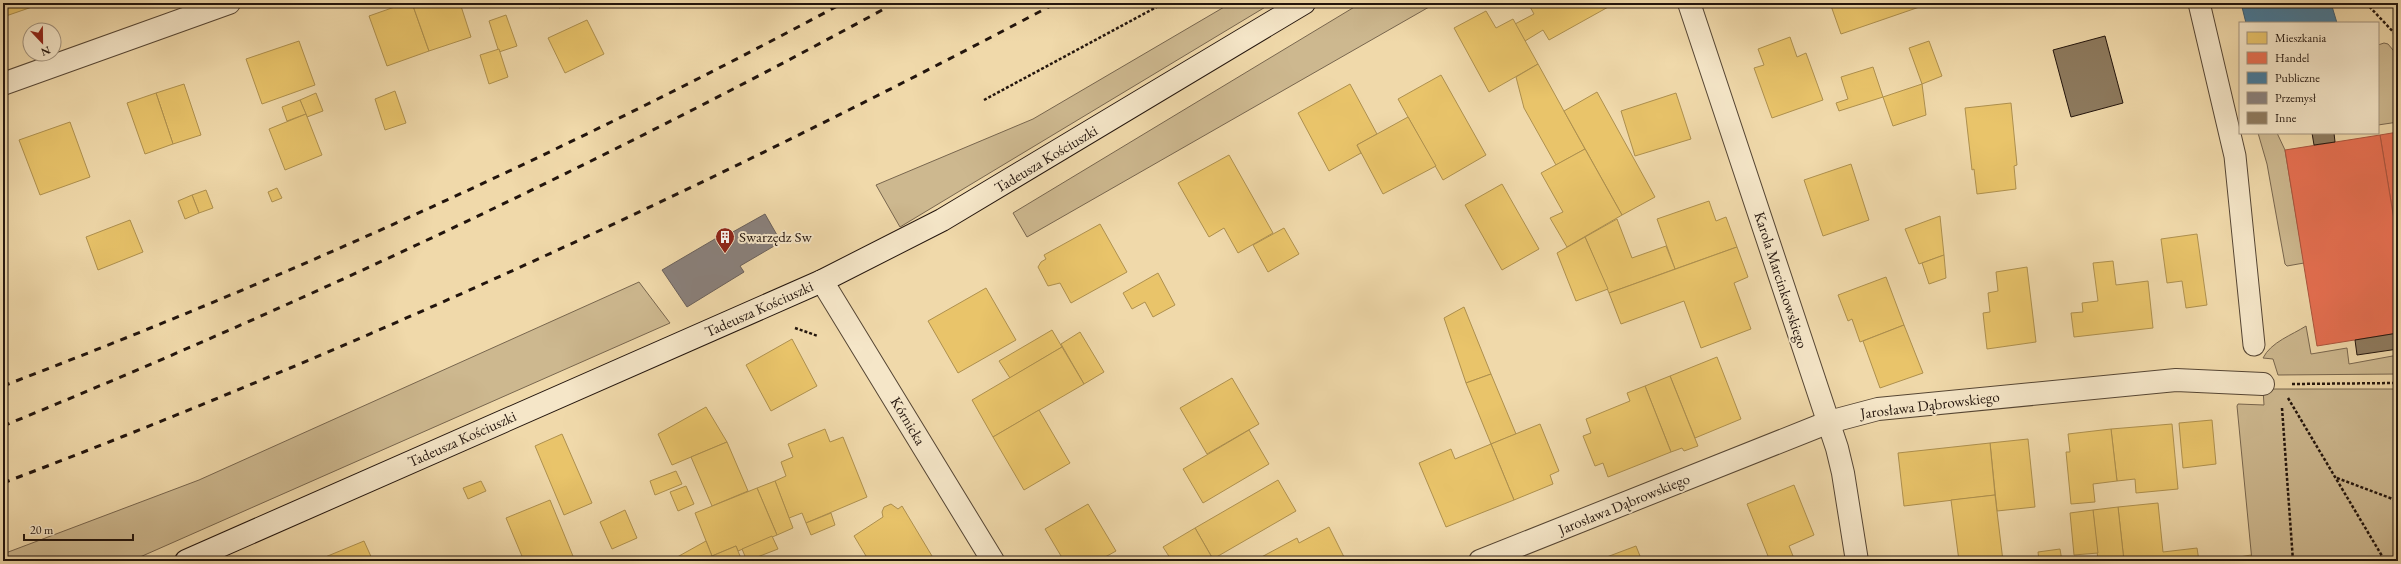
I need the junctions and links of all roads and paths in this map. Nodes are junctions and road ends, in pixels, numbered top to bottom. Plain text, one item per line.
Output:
1 (228, 3) edge
2 (1164, 3) edge
3 (1304, 3) edge
4 (1689, 3) edge
5 (2199, 3) edge
6 (2366, 3) edge
7 (2398, 37) edge
8 (3, 84) edge
9 (984, 100) dead end
10 (822, 281) junction
11 (793, 328) dead end
12 (820, 336) dead end
13 (2254, 345) dead end
14 (2398, 383) edge
15 (2272, 384) junction
16 (1828, 422) junction
17 (2336, 478) junction
18 (2398, 500) edge
19 (186, 561) edge
20 (993, 561) edge
21 (1480, 561) edge
22 (1857, 561) edge
23 (2293, 561) edge
24 (2385, 561) edge

1 - 8 street
2 - 9 path
3 - 10 street, Tadeusza Kościuszki
4 - 16 street, Karola Marcinkowskiego
5 - 13 lane
6 - 7 path
10 - 19 street, Tadeusza Kościuszki
10 - 20 street, Kórnicka
11 - 12 path
14 - 15 path
15 - 16 street, Jarosława Dąbrowskiego
15 - 17 path
15 - 23 path
16 - 21 street, Jarosława Dąbrowskiego
16 - 22 street, Karola Marcinkowskiego
17 - 18 path
17 - 24 path

